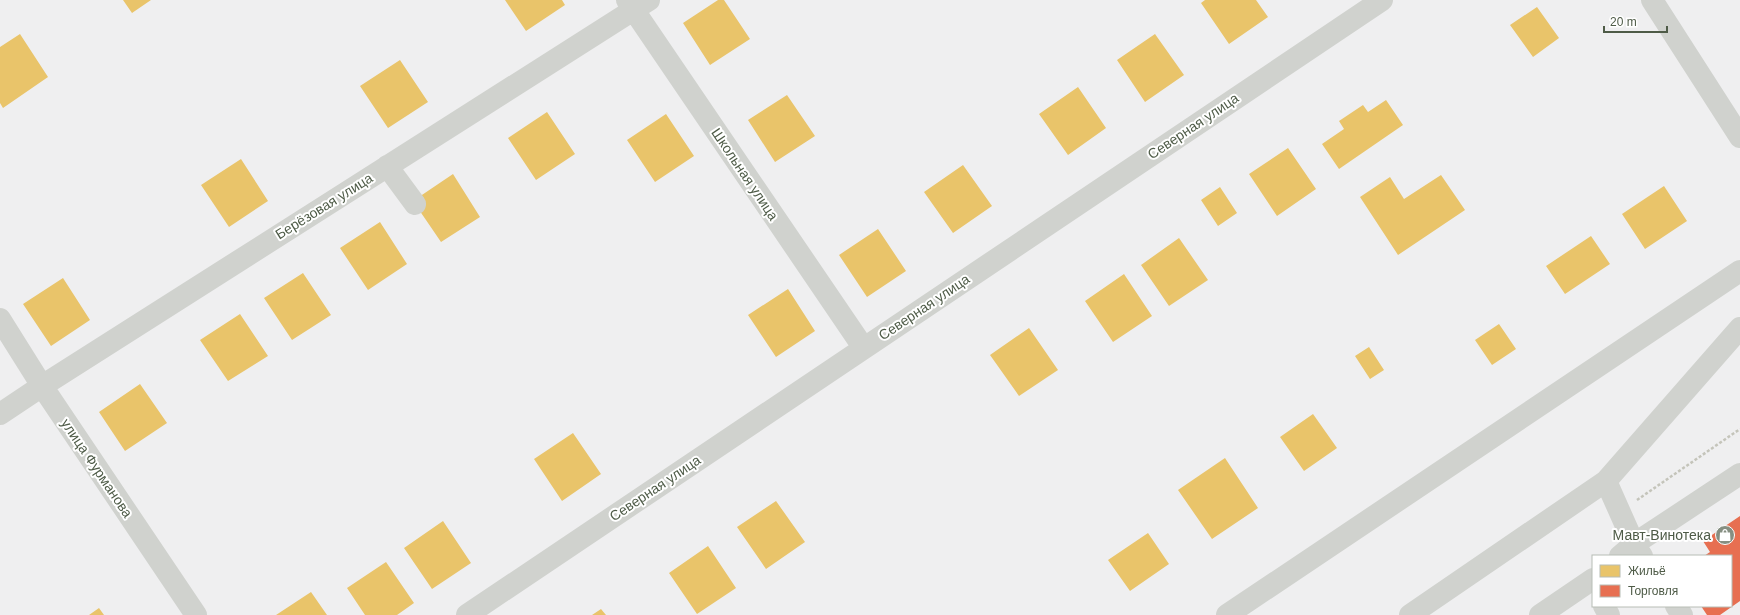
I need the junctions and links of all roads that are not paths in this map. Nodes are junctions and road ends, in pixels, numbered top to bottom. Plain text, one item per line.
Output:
1 (1382, 0) edge
2 (1652, 0) edge
3 (636, 3) edge
4 (1740, 137) edge
5 (387, 166) junction
6 (415, 204) dead end
7 (1740, 271) edge
8 (0, 320) edge
9 (1740, 328) edge
10 (863, 347) junction
11 (42, 386) junction
12 (0, 414) edge
13 (1740, 474) edge
14 (1606, 482) junction
15 (1632, 552) edge
16 (1592, 584) edge
17 (196, 615) edge
18 (467, 615) edge
19 (1227, 615) edge
20 (1410, 615) edge
21 (1540, 615) edge

1 - 10 street, Северная улица
2 - 4 street
3 - 5 street, Берёзовая улица
3 - 10 street, Школьная улица
5 - 6 street
5 - 11 street, Берёзовая улица
7 - 19 street
8 - 11 street, улица Фурманова
9 - 14 street
10 - 18 street, Северная улица
11 - 12 street, Берёзовая улица
11 - 17 street, улица Фурманова
13 - 15 street
14 - 15 street
14 - 20 street
16 - 21 street

